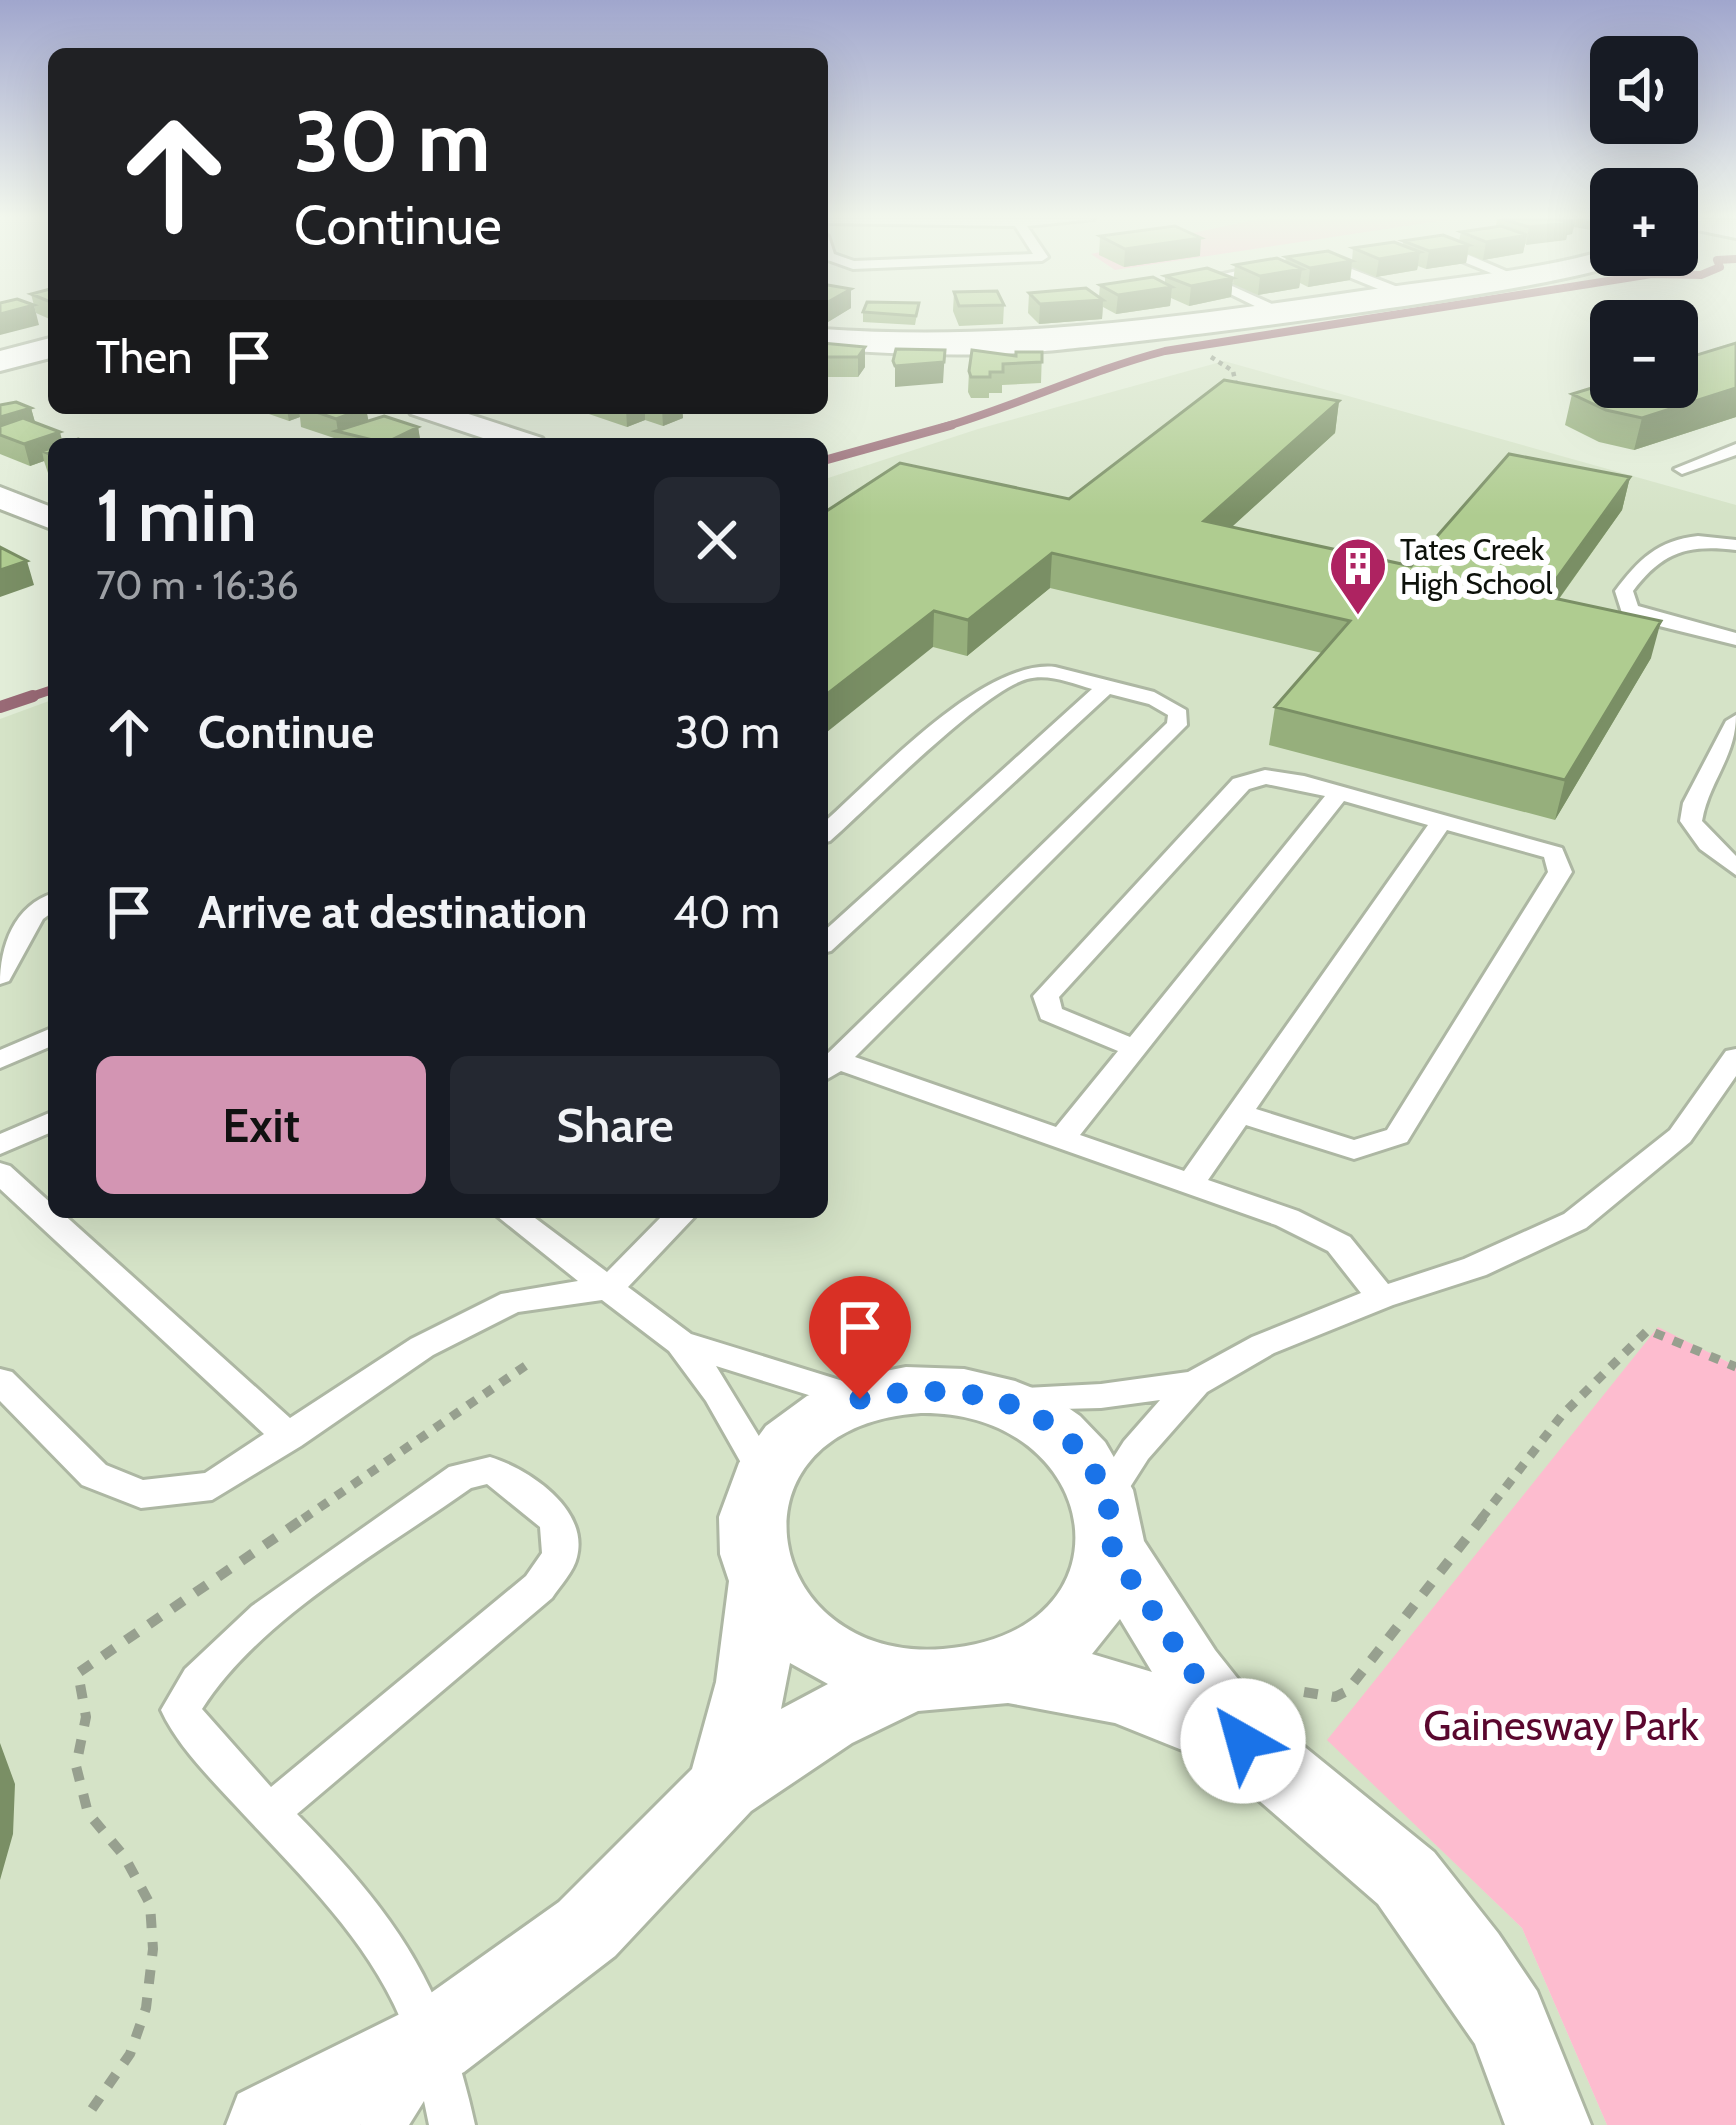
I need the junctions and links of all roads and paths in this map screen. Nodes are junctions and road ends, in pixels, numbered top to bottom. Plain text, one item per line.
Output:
1 (1244, 318) edge
2 (828, 340) edge
3 (48, 349) edge
4 (1202, 353) dead end
5 (0, 361) edge
6 (1235, 401) edge
7 (440, 414) edge
8 (514, 438) edge
9 (1736, 449) edge
10 (1682, 469) dead end
11 (0, 497) edge
12 (48, 517) edge
13 (1736, 544) edge
14 (1736, 639) edge
15 (1106, 686) junction
16 (1736, 721) edge
17 (1340, 793) junction
18 (1442, 821) junction
19 (828, 831) edge
20 (1736, 868) edge
21 (48, 904) edge
22 (828, 941) edge
23 (0, 976) edge
24 (48, 1038) edge
25 (1134, 1048) junction
26 (1736, 1057) edge
27 (0, 1060) edge
28 (830, 1067) edge
29 (1239, 1113) junction
30 (48, 1123) edge
31 (1062, 1139) junction
32 (0, 1145) edge
33 (0, 1173) edge
34 (1190, 1184) junction
35 (48, 1217) edge
36 (49, 1218) edge
37 (515, 1218) edge
38 (678, 1218) edge
39 (609, 1288) junction
40 (1382, 1297) junction
41 (680, 1342) junction
42 (1736, 1367) edge
43 (0, 1381) edge
44 (1195, 1383) junction
45 (860, 1399) junction
46 (997, 1399) junction
47 (289, 1437) junction
48 (765, 1474) junction
49 (1109, 1522) junction
50 (762, 1584) junction
51 (1002, 1672) junction
52 (911, 1679) junction
53 (1304, 1691) dead end
54 (1243, 1741) junction
55 (724, 1787) junction
56 (268, 1813) junction
57 (434, 2042) junction
58 (269, 2125) edge
59 (383, 2125) edge
60 (452, 2125) edge
61 (1548, 2125) edge

1 - 2 street
3 - 5 street
4 - 6 path
7 - 8 street
9 - 10 lane
11 - 12 street
13 - 14 lane
15 - 19 lane
15 - 22 lane
15 - 28 lane
16 - 20 lane
17 - 18 lane
17 - 25 lane
17 - 25 lane
18 - 29 lane
18 - 29 lane
21 - 23 lane
24 - 27 lane
25 - 31 lane
26 - 40 lane
28 - 31 lane
29 - 34 lane
30 - 32 lane
31 - 34 lane
33 - 35 lane
34 - 40 lane
36 - 47 lane
37 - 39 lane
38 - 39 lane
39 - 41 lane
39 - 47 lane
40 - 44 lane
41 - 45 lane
41 - 48 lane
42 - 53 path
43 - 47 lane
44 - 46 lane
44 - 49 lane
45 - 46 street
45 - 48 street
46 - 49 street
48 - 50 street
49 - 51 street
49 - 54 street
50 - 52 street
50 - 55 street
51 - 52 street
51 - 54 street
52 - 55 street
54 - 61 street
55 - 57 street
56 - 56 lane
56 - 57 lane
57 - 58 street
57 - 59 lane
57 - 60 lane

